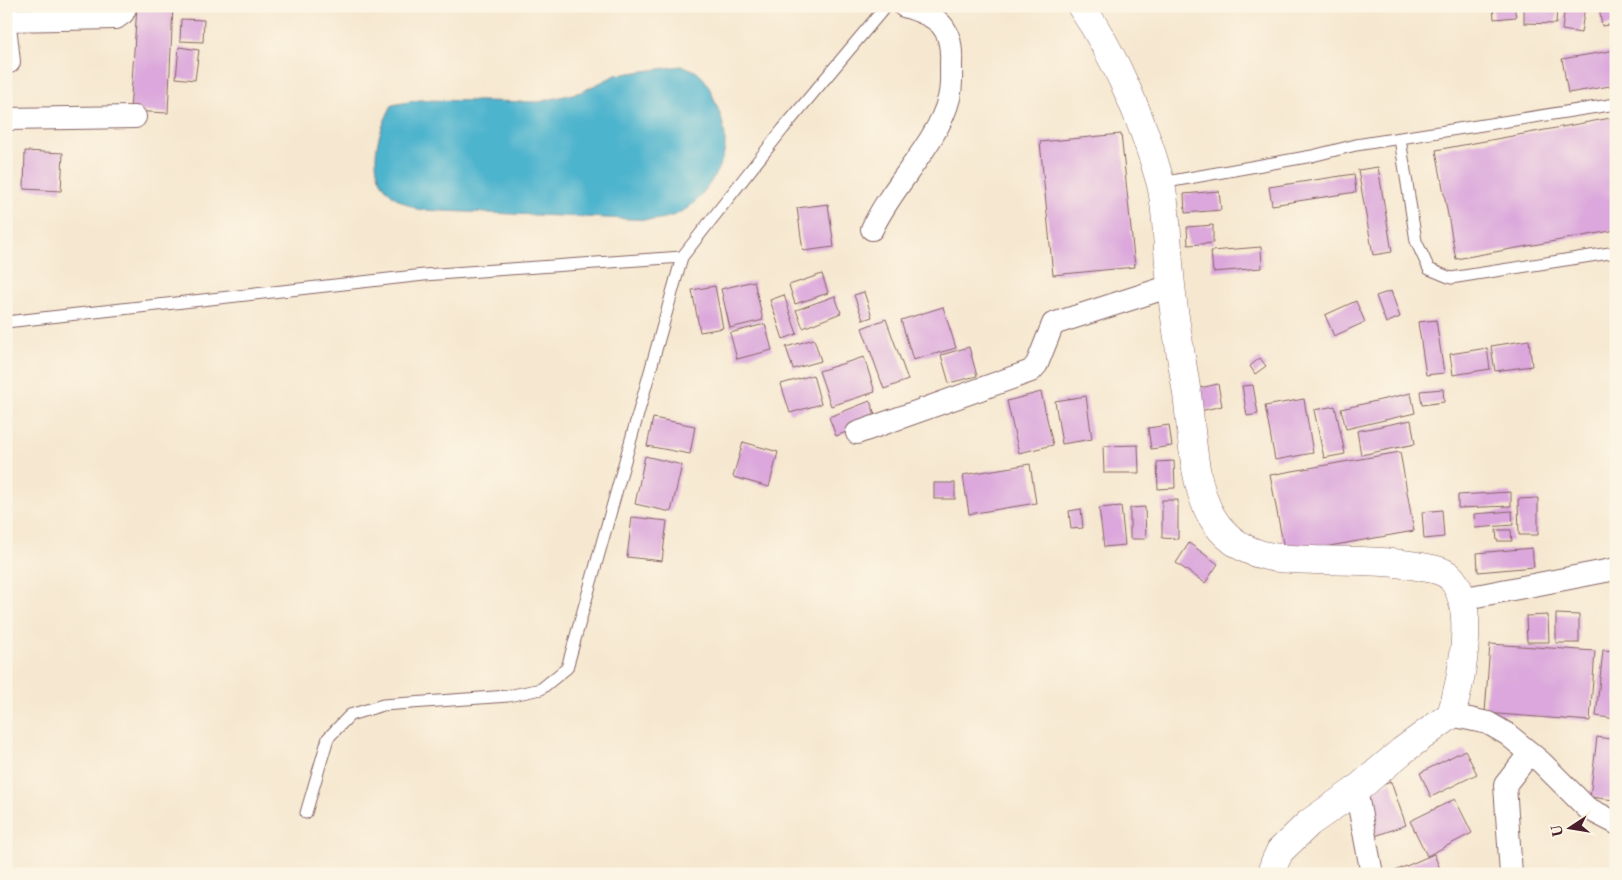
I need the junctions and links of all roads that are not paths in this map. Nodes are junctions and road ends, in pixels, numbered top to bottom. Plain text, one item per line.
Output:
1 (126, 6) edge
2 (886, 6) edge
3 (904, 6) edge
4 (1081, 6) edge
5 (6, 20) edge
6 (6, 34) edge
7 (9, 62) dead end
8 (1616, 104) edge
9 (135, 117) dead end
10 (6, 119) edge
11 (1400, 139) junction
12 (1161, 183) junction
13 (872, 228) dead end
14 (1616, 252) edge
15 (682, 258) junction
16 (1171, 286) junction
17 (6, 322) edge
18 (857, 433) dead end
19 (1616, 569) edge
20 (1461, 599) junction
21 (1451, 715) junction
22 (1530, 753) junction
23 (1356, 790) junction
24 (306, 814) dead end
25 (1616, 823) edge
26 (1274, 874) edge
27 (1372, 874) edge
28 (1511, 874) edge

1 - 5 street
2 - 15 lane
3 - 13 street
4 - 12 street
6 - 7 street
8 - 11 lane
9 - 10 street
11 - 12 lane
11 - 14 lane
12 - 16 street
15 - 17 lane
15 - 24 lane
16 - 18 street
16 - 20 street
19 - 20 street
20 - 21 street
21 - 22 street
21 - 23 street
22 - 25 street
22 - 28 street
23 - 26 street
23 - 27 street

